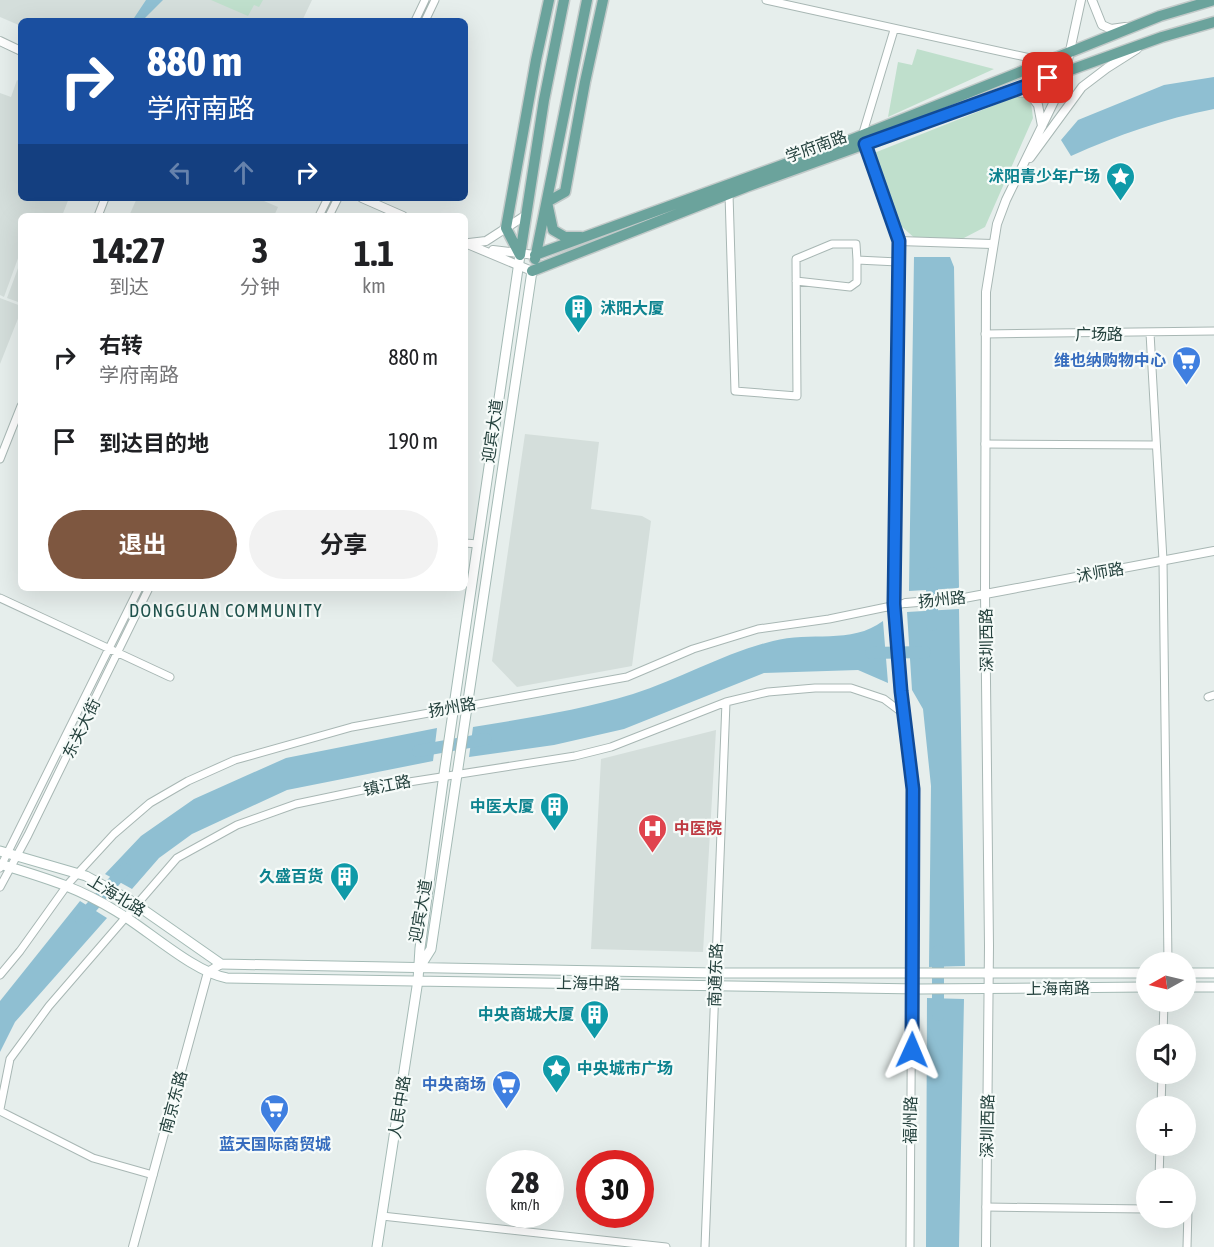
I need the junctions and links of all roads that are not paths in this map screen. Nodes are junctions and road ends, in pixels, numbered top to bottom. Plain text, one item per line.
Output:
1 (425, 0) edge
2 (435, 0) edge
3 (549, 0) edge
4 (564, 0) edge
5 (587, 0) edge
6 (603, 0) edge
7 (766, 0) edge
8 (1081, 0) edge
9 (1092, 0) edge
10 (1214, 0) edge
11 (416, 18) edge
12 (426, 18) edge
13 (1214, 22) edge
14 (1132, 27) junction
15 (894, 30) junction
16 (1154, 40) junction
17 (0, 41) edge
18 (18, 50) edge
19 (1071, 50) junction
20 (1046, 61) junction
21 (1066, 72) junction
22 (1013, 92) junction
23 (1042, 126) junction
24 (863, 140) junction
25 (1023, 165) junction
26 (729, 194) junction
27 (369, 201) edge
28 (547, 202) junction
29 (396, 213) edge
30 (526, 215) junction
31 (506, 228) junction
32 (587, 238) junction
33 (899, 241) junction
34 (468, 243) edge
35 (468, 244) edge
36 (992, 244) junction
37 (535, 255) junction
38 (519, 260) junction
39 (857, 260) junction
40 (898, 262) junction
41 (532, 271) junction
42 (796, 281) junction
43 (1214, 331) edge
44 (1150, 333) junction
45 (985, 334) junction
46 (18, 414) edge
47 (13, 427) junction
48 (18, 429) edge
49 (985, 444) junction
50 (1156, 445) junction
51 (0, 459) edge
52 (468, 543) edge
53 (478, 544) junction
54 (1214, 551) edge
55 (1163, 560) junction
56 (138, 591) edge
57 (148, 591) edge
58 (985, 592) junction
59 (0, 598) edge
60 (906, 603) joint
61 (894, 604) junction
62 (109, 648) junction
63 (117, 654) junction
64 (170, 677) dead end
65 (726, 702) junction
66 (468, 704) junction
67 (454, 706) junction
68 (904, 714) junction
69 (458, 768) junction
70 (444, 770) junction
71 (8, 853) edge
72 (3, 866) edge
73 (82, 874) junction
74 (71, 886) junction
75 (0, 887) edge
76 (131, 901) junction
77 (121, 913) junction
78 (1168, 952) edge
79 (221, 964) junction
80 (420, 967) junction
81 (208, 972) junction
82 (715, 973) junction
83 (1136, 973) edge
84 (1196, 973) edge
85 (1214, 973) edge
86 (971, 974) joint
87 (989, 974) junction
88 (0, 975) edge
89 (916, 975) junction
90 (418, 980) junction
91 (714, 985) junction
92 (1136, 987) edge
93 (1196, 987) edge
94 (1214, 987) edge
95 (916, 988) junction
96 (970, 988) joint
97 (989, 989) junction
98 (0, 1110) edge
99 (153, 1175) junction
100 (986, 1208) junction
101 (1136, 1209) edge
102 (382, 1216) junction
103 (1188, 1228) edge
104 (133, 1247) edge
105 (377, 1247) edge
106 (666, 1247) edge
107 (705, 1247) edge
108 (910, 1247) edge
109 (986, 1247) edge
110 (1187, 1247) edge

1 - 11 street
2 - 12 street
3 - 31 main road
4 - 30 main road, 迎宾大道
5 - 28 main road, 迎宾大道
6 - 28 main road
7 - 15 street
8 - 19 street, 深圳西路
9 - 14 street
10 - 14 main road, 学府南路
13 - 16 main road, 学府南路
14 - 19 main road, 学府南路
15 - 20 street
15 - 24 street
16 - 21 main road, 学府南路
16 - 25 street
17 - 18 street
19 - 20 main road, 学府南路
19 - 21 street, 深圳西路
20 - 24 main road, 学府南路
21 - 22 main road, 学府南路
21 - 23 street, 深圳西路
22 - 23 street
22 - 24 main road, 学府南路
23 - 25 street, 深圳西路
24 - 26 main road, 学府南路
24 - 32 main road, 学府南路
24 - 33 street, 福州路
25 - 36 street, 深圳西路
26 - 41 main road, 学府南路
26 - 42 street
27 - 29 street
28 - 32 main road
28 - 37 main road, 迎宾大道
30 - 31 street
30 - 38 main road, 迎宾大道
31 - 34 street
31 - 38 main road
32 - 37 main road, 学府南路
33 - 36 street
33 - 40 street, 福州路
35 - 38 street
36 - 45 street, 深圳西路
37 - 38 street
37 - 41 main road, 迎宾大道
38 - 41 street
38 - 53 main road, 迎宾大道
39 - 40 street
39 - 42 street
39 - 42 street
40 - 61 street, 福州路
41 - 66 main road, 迎宾大道
43 - 44 street, 广场路
44 - 45 street, 广场路
44 - 50 street
45 - 49 street, 深圳西路
46 - 47 street
47 - 48 street
47 - 51 street
49 - 50 street
49 - 58 street, 深圳西路
50 - 55 street
52 - 53 street
53 - 67 main road, 迎宾大道
54 - 55 street, 沭师路
55 - 58 street, 沭师路
55 - 78 street
56 - 62 street, 东关大街
57 - 63 street, 东关大街
58 - 60 street, 扬州路
58 - 87 street, 深圳西路
59 - 62 street
60 - 61 street, 扬州路
61 - 66 street, 扬州路
61 - 68 street, 福州路
62 - 63 street
62 - 71 street, 东关大街
63 - 64 street
63 - 71 street, 东关大街
65 - 68 street, 镇江路
65 - 69 street, 镇江路
65 - 82 street, 南通东路
66 - 67 street, 扬州路
66 - 69 main road, 迎宾大道
67 - 70 main road, 迎宾大道
67 - 73 street, 扬州路
68 - 89 street, 福州路
69 - 70 street, 镇江路
69 - 80 main road, 迎宾大道
70 - 76 street, 镇江路
70 - 80 main road, 迎宾大道
71 - 72 street, 东关大街
71 - 73 main road, 上海北路
72 - 74 main road, 上海北路
72 - 75 street, 东关大街
73 - 74 street, 扬州路
73 - 76 main road, 上海北路
74 - 77 main road, 上海北路
74 - 88 street, 扬州路
76 - 77 street, 镇江路
76 - 79 main road, 上海北路
77 - 81 main road, 上海北路
77 - 98 street, 镇江路
79 - 80 main road, 上海中路
79 - 81 street
80 - 82 main road, 上海中路
80 - 90 main road, 人民中路
81 - 90 main road, 上海中路
81 - 99 street, 南京东路
82 - 89 main road, 上海中路
82 - 91 street, 南通东路
83 - 87 main road, 上海南路
84 - 85 main road
86 - 87 main road, 上海南路
86 - 89 main road, 上海中路
87 - 97 street, 深圳西路
89 - 95 street, 福州路
90 - 91 main road, 上海中路
90 - 102 main road, 人民中路
91 - 95 main road, 上海中路
91 - 107 street, 南通东路
92 - 97 main road, 上海南路
93 - 94 main road
95 - 96 main road, 上海中路
95 - 108 street, 福州路
96 - 97 main road, 上海南路
97 - 100 street, 深圳西路
98 - 99 street
99 - 104 street, 南京东路
100 - 101 street
100 - 109 street, 深圳西路
102 - 105 main road, 人民中路
102 - 106 street
103 - 110 street

